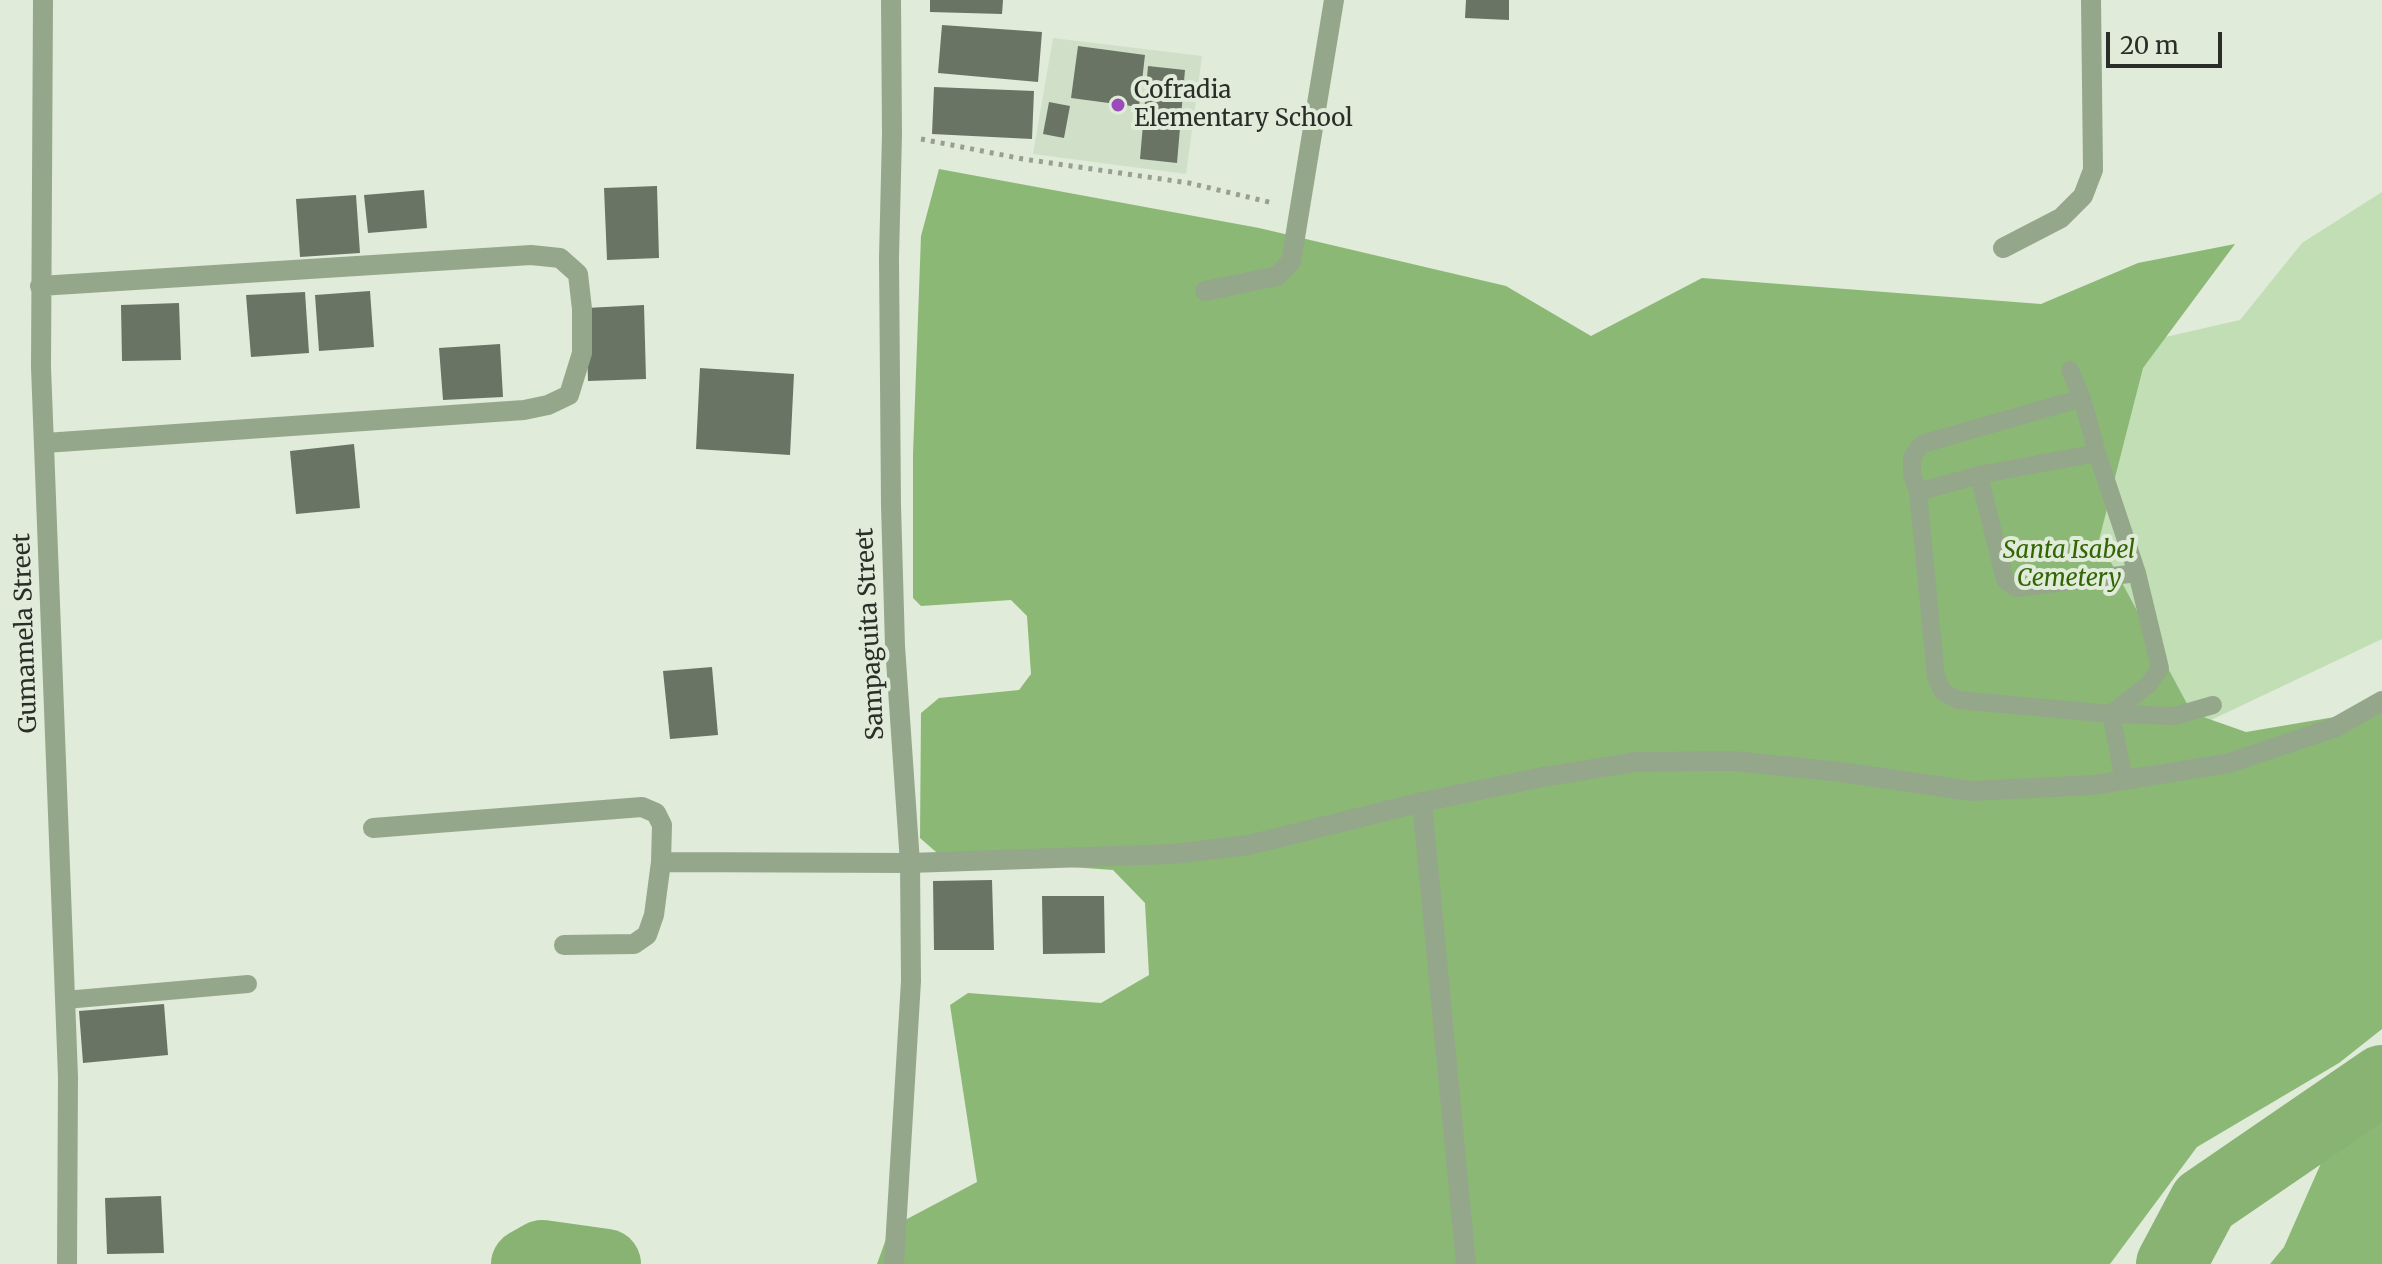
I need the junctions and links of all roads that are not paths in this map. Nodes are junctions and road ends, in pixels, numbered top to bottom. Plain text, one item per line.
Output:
1 (43, 0) edge
2 (891, 0) edge
3 (1334, 0) edge
4 (2091, 0) edge
5 (2003, 248) dead end
6 (40, 286) junction
7 (1205, 291) dead end
8 (2070, 370) dead end
9 (2082, 398) junction
10 (45, 443) junction
11 (2097, 453) junction
12 (1979, 475) junction
13 (1918, 492) junction
14 (2137, 573) junction
15 (2382, 701) edge
16 (2213, 705) dead end
17 (2111, 714) junction
18 (2124, 780) junction
19 (1422, 802) junction
20 (373, 828) dead end
21 (661, 862) junction
22 (910, 863) junction
23 (564, 945) dead end
24 (248, 984) dead end
25 (65, 1000) junction
26 (67, 1264) edge
27 (894, 1264) edge
28 (1466, 1264) edge

1 - 6 street, Gumamela Street
2 - 22 street, Sampaguita Street
3 - 7 street
4 - 5 street
6 - 10 street, Gumamela Street
6 - 10 street
8 - 9 lane
9 - 11 lane
9 - 13 lane
10 - 25 street, Gumamela Street
11 - 12 lane
11 - 14 lane
12 - 13 lane
12 - 14 lane
13 - 17 lane
14 - 17 lane
15 - 18 street
16 - 17 lane
17 - 18 lane
18 - 19 street
19 - 22 street
19 - 28 street
20 - 21 street
21 - 22 street
21 - 23 street
22 - 27 street, Sampaguita Street
24 - 25 lane
25 - 26 street, Gumamela Street

